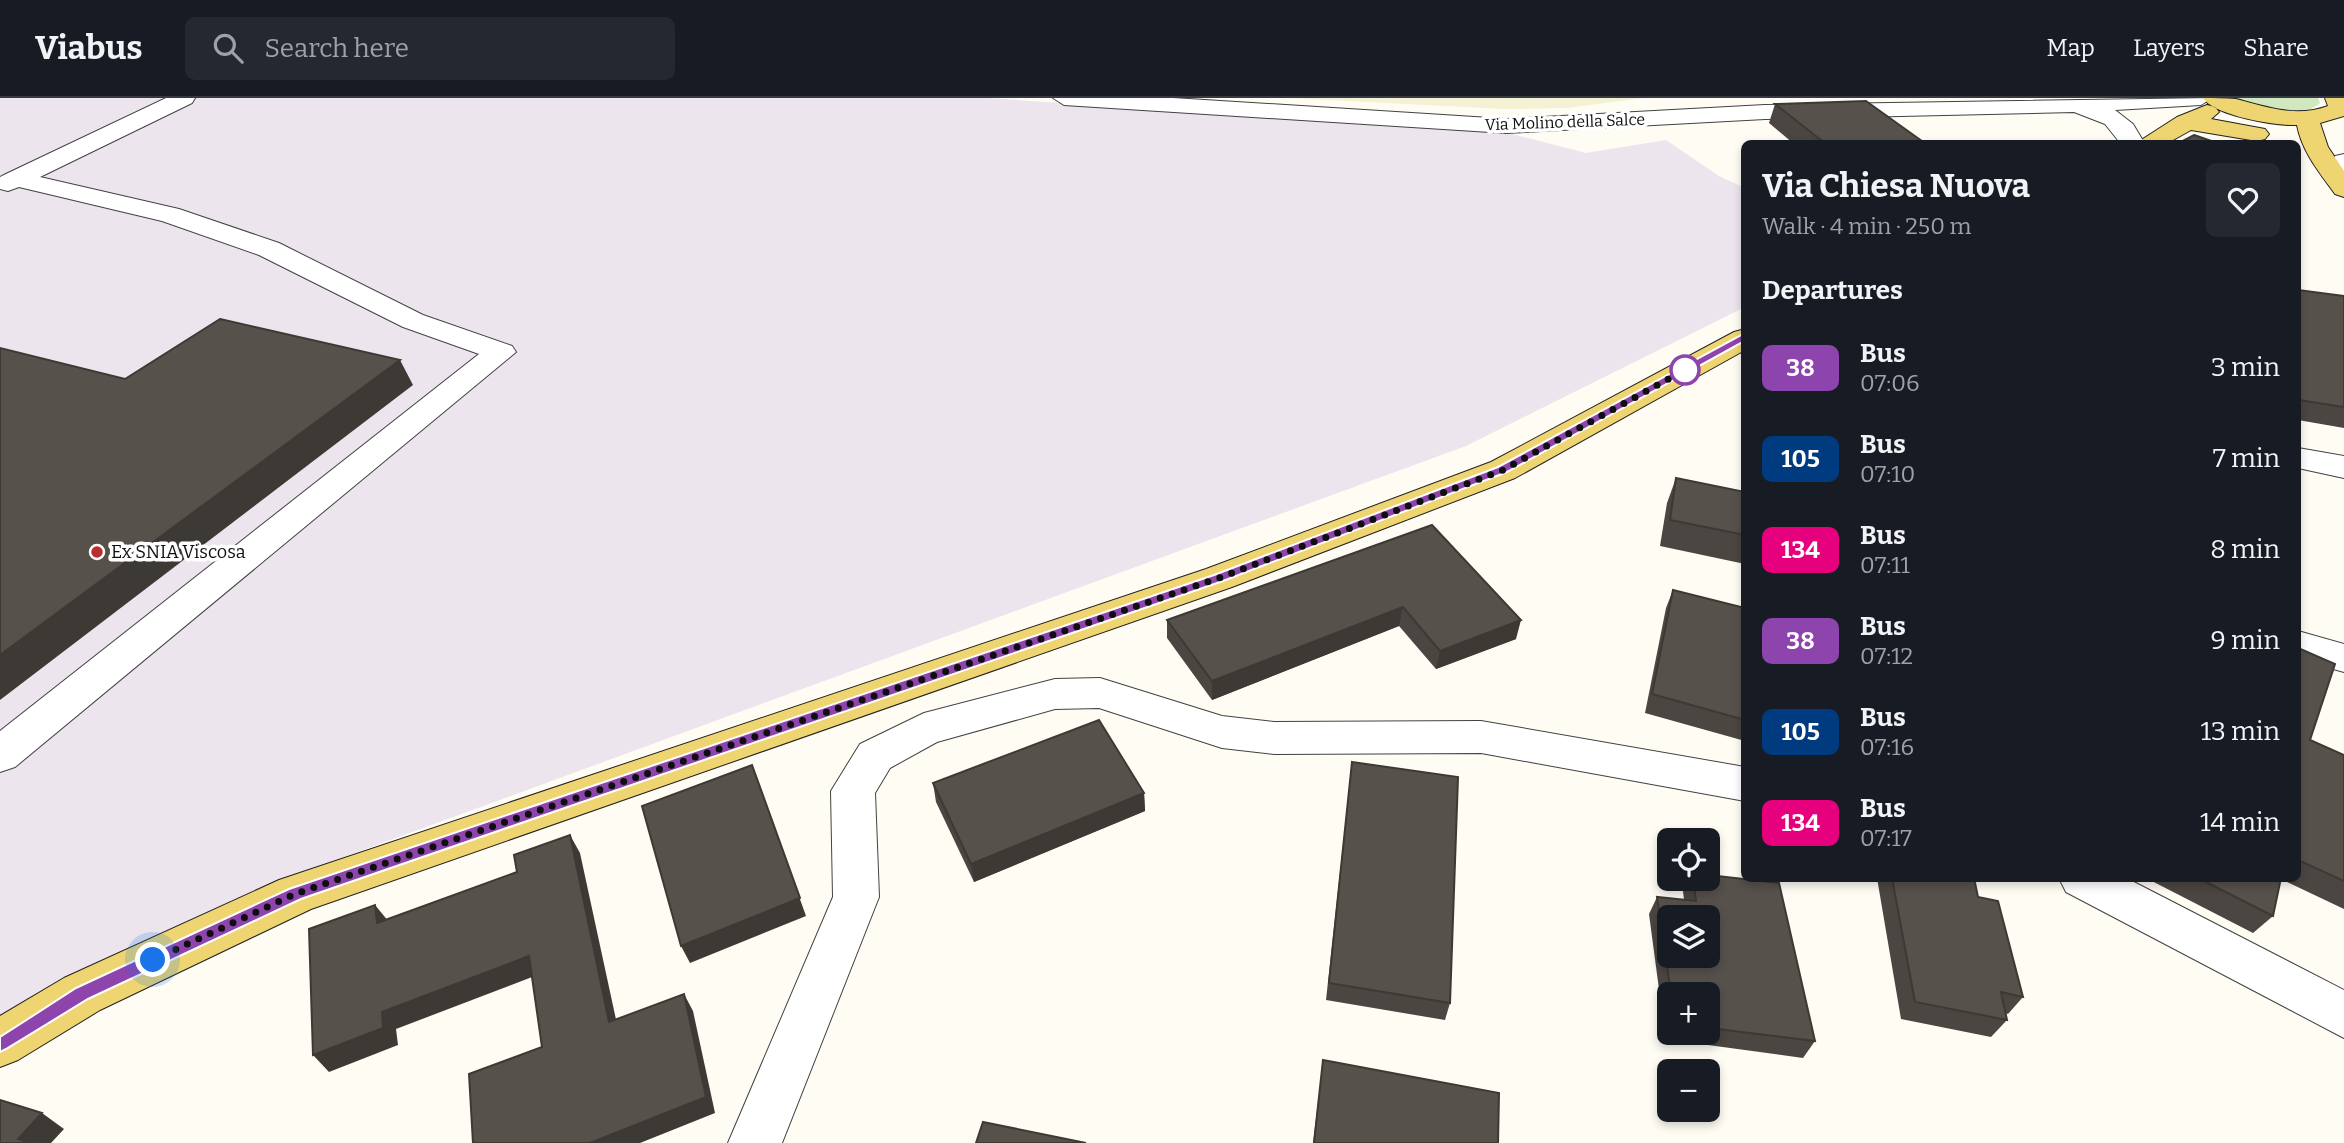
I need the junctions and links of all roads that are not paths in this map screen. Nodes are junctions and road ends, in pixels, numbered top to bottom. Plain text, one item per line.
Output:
1 (184, 98) edge
2 (1064, 98) edge
3 (2102, 98) edge
4 (2201, 98) edge
5 (2220, 101) edge
6 (2067, 105) junction
7 (2329, 112) edge
8 (2185, 122) junction
9 (2132, 140) edge
10 (2154, 140) edge
11 (2271, 140) edge
12 (2301, 152) edge
13 (2337, 173) edge
14 (8, 183) edge
15 (1741, 340) edge
16 (2301, 459) edge
17 (2344, 467) edge
18 (2301, 646) edge
19 (2344, 658) edge
20 (0, 755) edge
21 (1741, 782) edge
22 (2090, 882) edge
23 (2344, 1015) edge
24 (0, 1043) edge
25 (755, 1143) edge

1 - 14 street
2 - 6 street, Via Molino della Salce
3 - 6 street
4 - 6 street
5 - 7 main road
5 - 8 main road
6 - 9 street
7 - 13 main road
8 - 10 main road
8 - 11 main road
12 - 13 main road
14 - 20 street
15 - 24 main road
16 - 17 street
18 - 19 street
21 - 25 street
22 - 23 street

